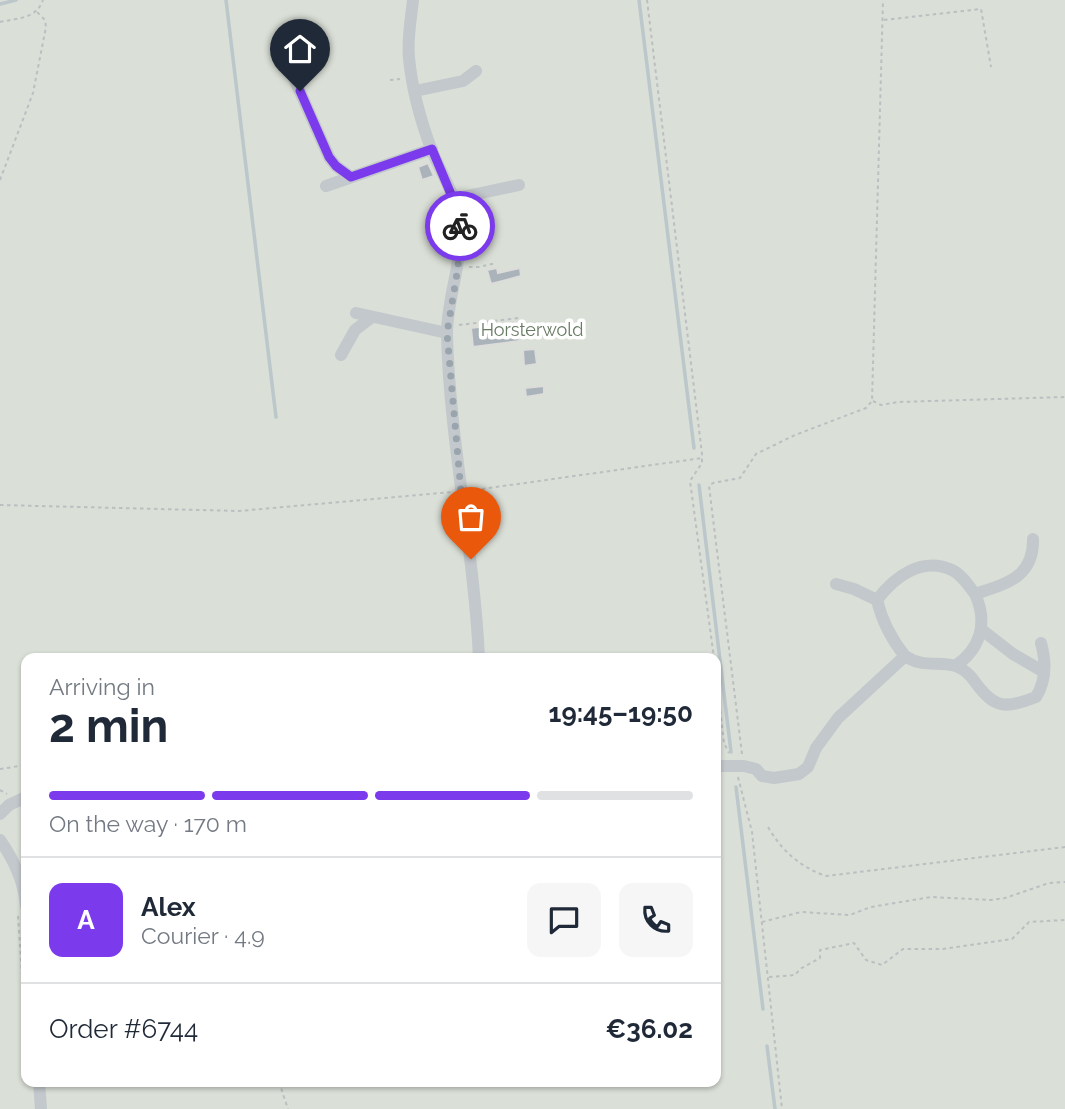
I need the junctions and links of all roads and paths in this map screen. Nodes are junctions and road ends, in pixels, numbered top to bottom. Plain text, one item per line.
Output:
1 (43, 0) edge
2 (413, 0) edge
3 (647, 0) edge
4 (883, 0) edge
5 (37, 12) junction
6 (883, 20) junction
7 (0, 22) edge
8 (991, 67) dead end
9 (476, 71) dead end
10 (293, 76) dead end
11 (415, 91) junction
12 (432, 149) junction
13 (351, 177) junction
14 (0, 180) edge
15 (519, 185) dead end
16 (326, 186) dead end
17 (453, 199) junction
18 (495, 263) dead end
19 (458, 267) junction
20 (356, 313) dead end
21 (372, 317) junction
22 (533, 325) dead end
23 (447, 329) junction
24 (341, 355) dead end
25 (1065, 397) edge
26 (872, 401) junction
27 (702, 458) junction
28 (461, 492) junction
29 (0, 505) edge
30 (1033, 539) dead end
31 (836, 584) dead end
32 (975, 594) junction
33 (877, 600) junction
34 (982, 629) junction
35 (1041, 643) dead end
36 (479, 653) edge
37 (712, 653) edge
38 (905, 656) junction
39 (955, 666) junction
40 (1044, 672) junction
41 (721, 718) edge
42 (21, 766) edge
43 (721, 766) edge
44 (740, 766) junction
45 (0, 769) edge
46 (21, 799) edge
47 (0, 814) edge
48 (768, 827) dead end
49 (0, 840) edge
50 (1065, 847) edge
51 (1065, 883) edge
52 (21, 900) edge
53 (1065, 920) edge
54 (762, 922) junction
55 (768, 977) junction
56 (39, 1087) edge
57 (281, 1087) edge
58 (41, 1109) edge
59 (288, 1109) edge
60 (782, 1109) edge

1 - 5 path
2 - 11 street
3 - 27 path
4 - 6 path
5 - 7 path
5 - 14 path
6 - 8 path
6 - 26 path
9 - 11 street
10 - 13 street
11 - 12 street
12 - 13 street
12 - 17 street
13 - 16 street
15 - 17 street
17 - 19 street
18 - 19 path
19 - 23 street
20 - 21 street
21 - 23 street
21 - 24 street
22 - 23 path
23 - 28 street
25 - 26 path
26 - 44 path
27 - 28 path
27 - 37 path
28 - 29 path
28 - 36 street
30 - 32 street
31 - 33 street
32 - 33 street
32 - 34 street
33 - 38 street
34 - 39 street
34 - 40 street
35 - 40 street
38 - 39 street
38 - 44 street
39 - 40 street
41 - 44 path
42 - 45 path
43 - 44 street
44 - 54 path
46 - 47 street
48 - 50 path
49 - 52 street
51 - 54 path
53 - 55 path
54 - 55 path
55 - 60 path
56 - 58 street
57 - 59 path

